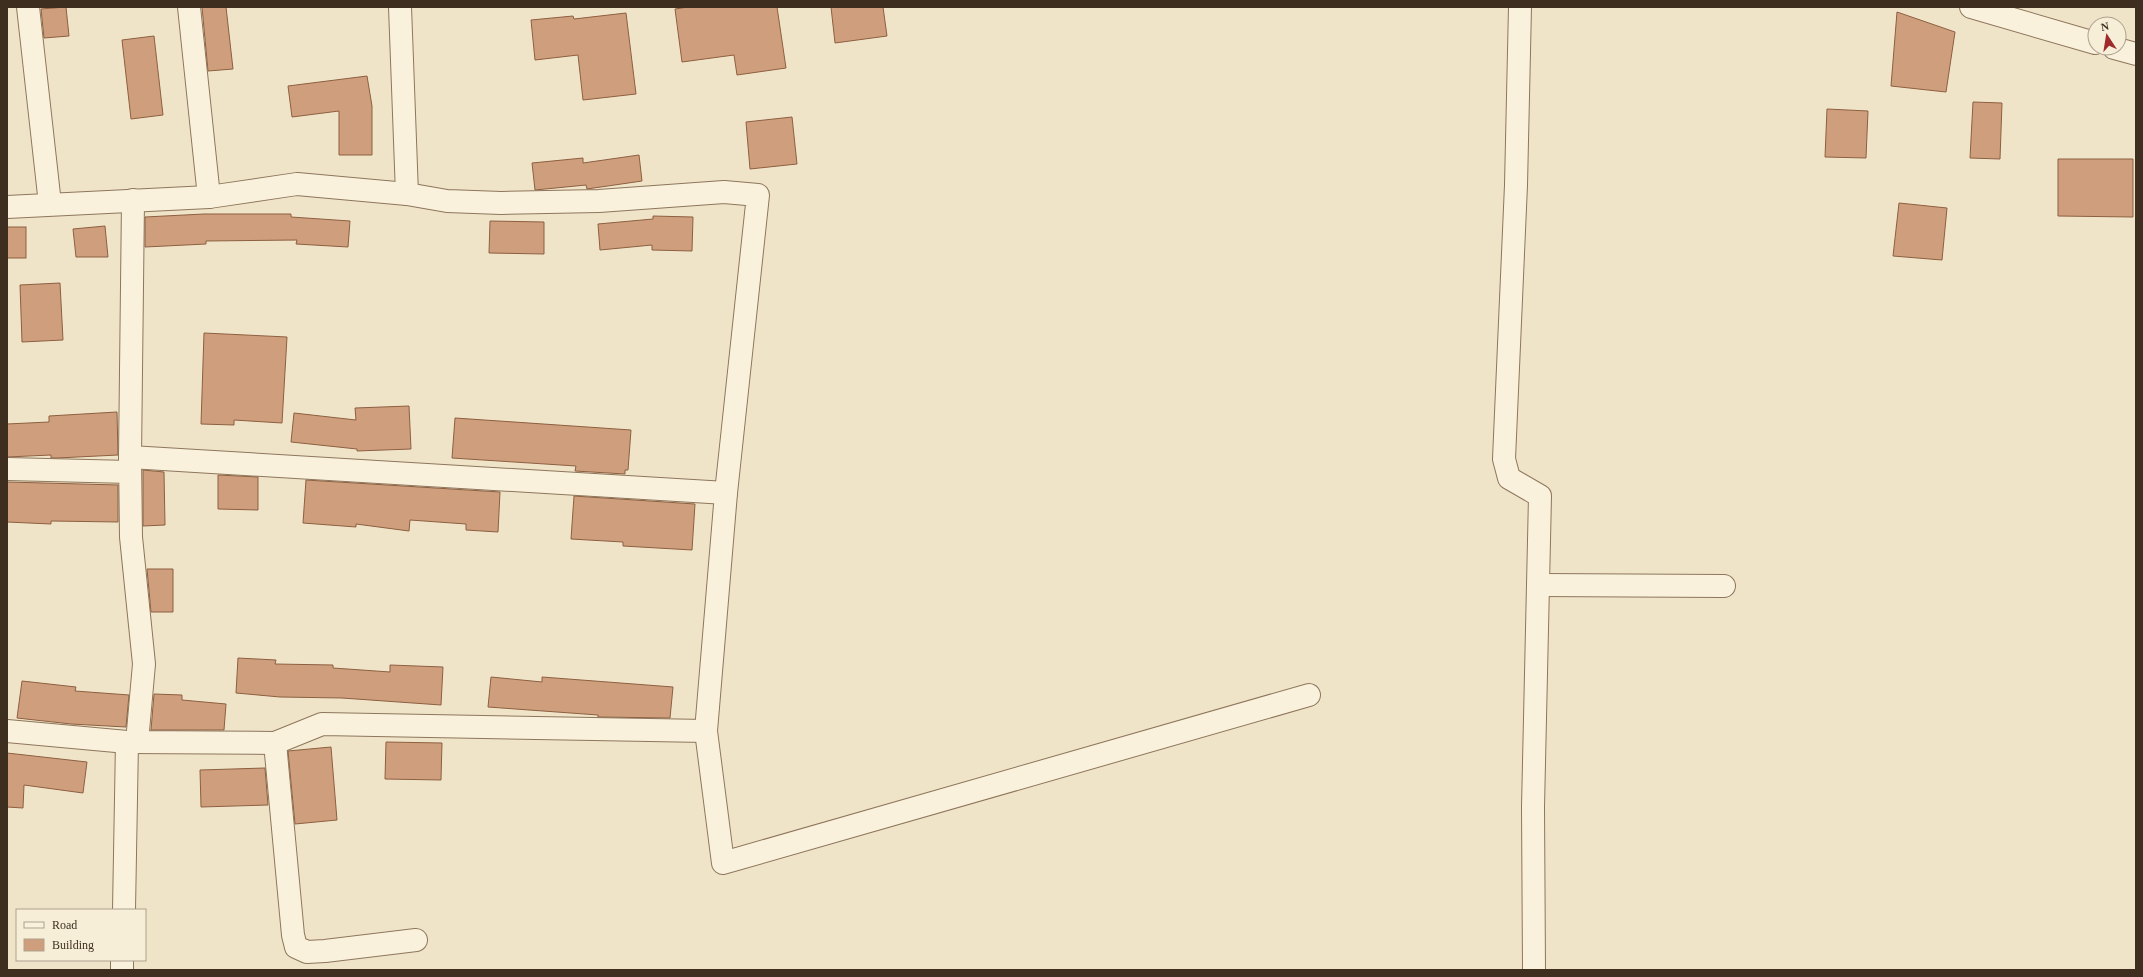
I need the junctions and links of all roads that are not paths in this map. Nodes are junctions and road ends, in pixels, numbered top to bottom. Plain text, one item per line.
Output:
1 (28, 7) edge
2 (189, 7) edge
3 (405, 7) edge
4 (1520, 7) edge
5 (1971, 7) edge
6 (2026, 15) edge
7 (2087, 40) edge
8 (406, 194) junction
9 (209, 197) junction
10 (133, 200) junction
11 (50, 204) junction
12 (7, 208) edge
13 (130, 464) junction
14 (7, 469) edge
15 (726, 493) junction
16 (1539, 585) junction
17 (1724, 586) dead end
18 (1309, 695) dead end
19 (7, 731) edge
20 (706, 731) junction
21 (132, 742) junction
22 (275, 743) junction
23 (124, 909) edge
24 (416, 940) dead end
25 (1534, 970) edge

1 - 11 street
2 - 9 street
3 - 8 street
4 - 16 street
5 - 6 street
6 - 7 street
8 - 9 street
8 - 15 street
9 - 10 street
10 - 11 street
10 - 13 street
11 - 12 street
13 - 14 street
13 - 15 street
13 - 21 street
15 - 20 street
16 - 17 street
16 - 25 street
18 - 20 street
19 - 21 street
20 - 22 street
21 - 22 street
21 - 23 street
22 - 24 street

